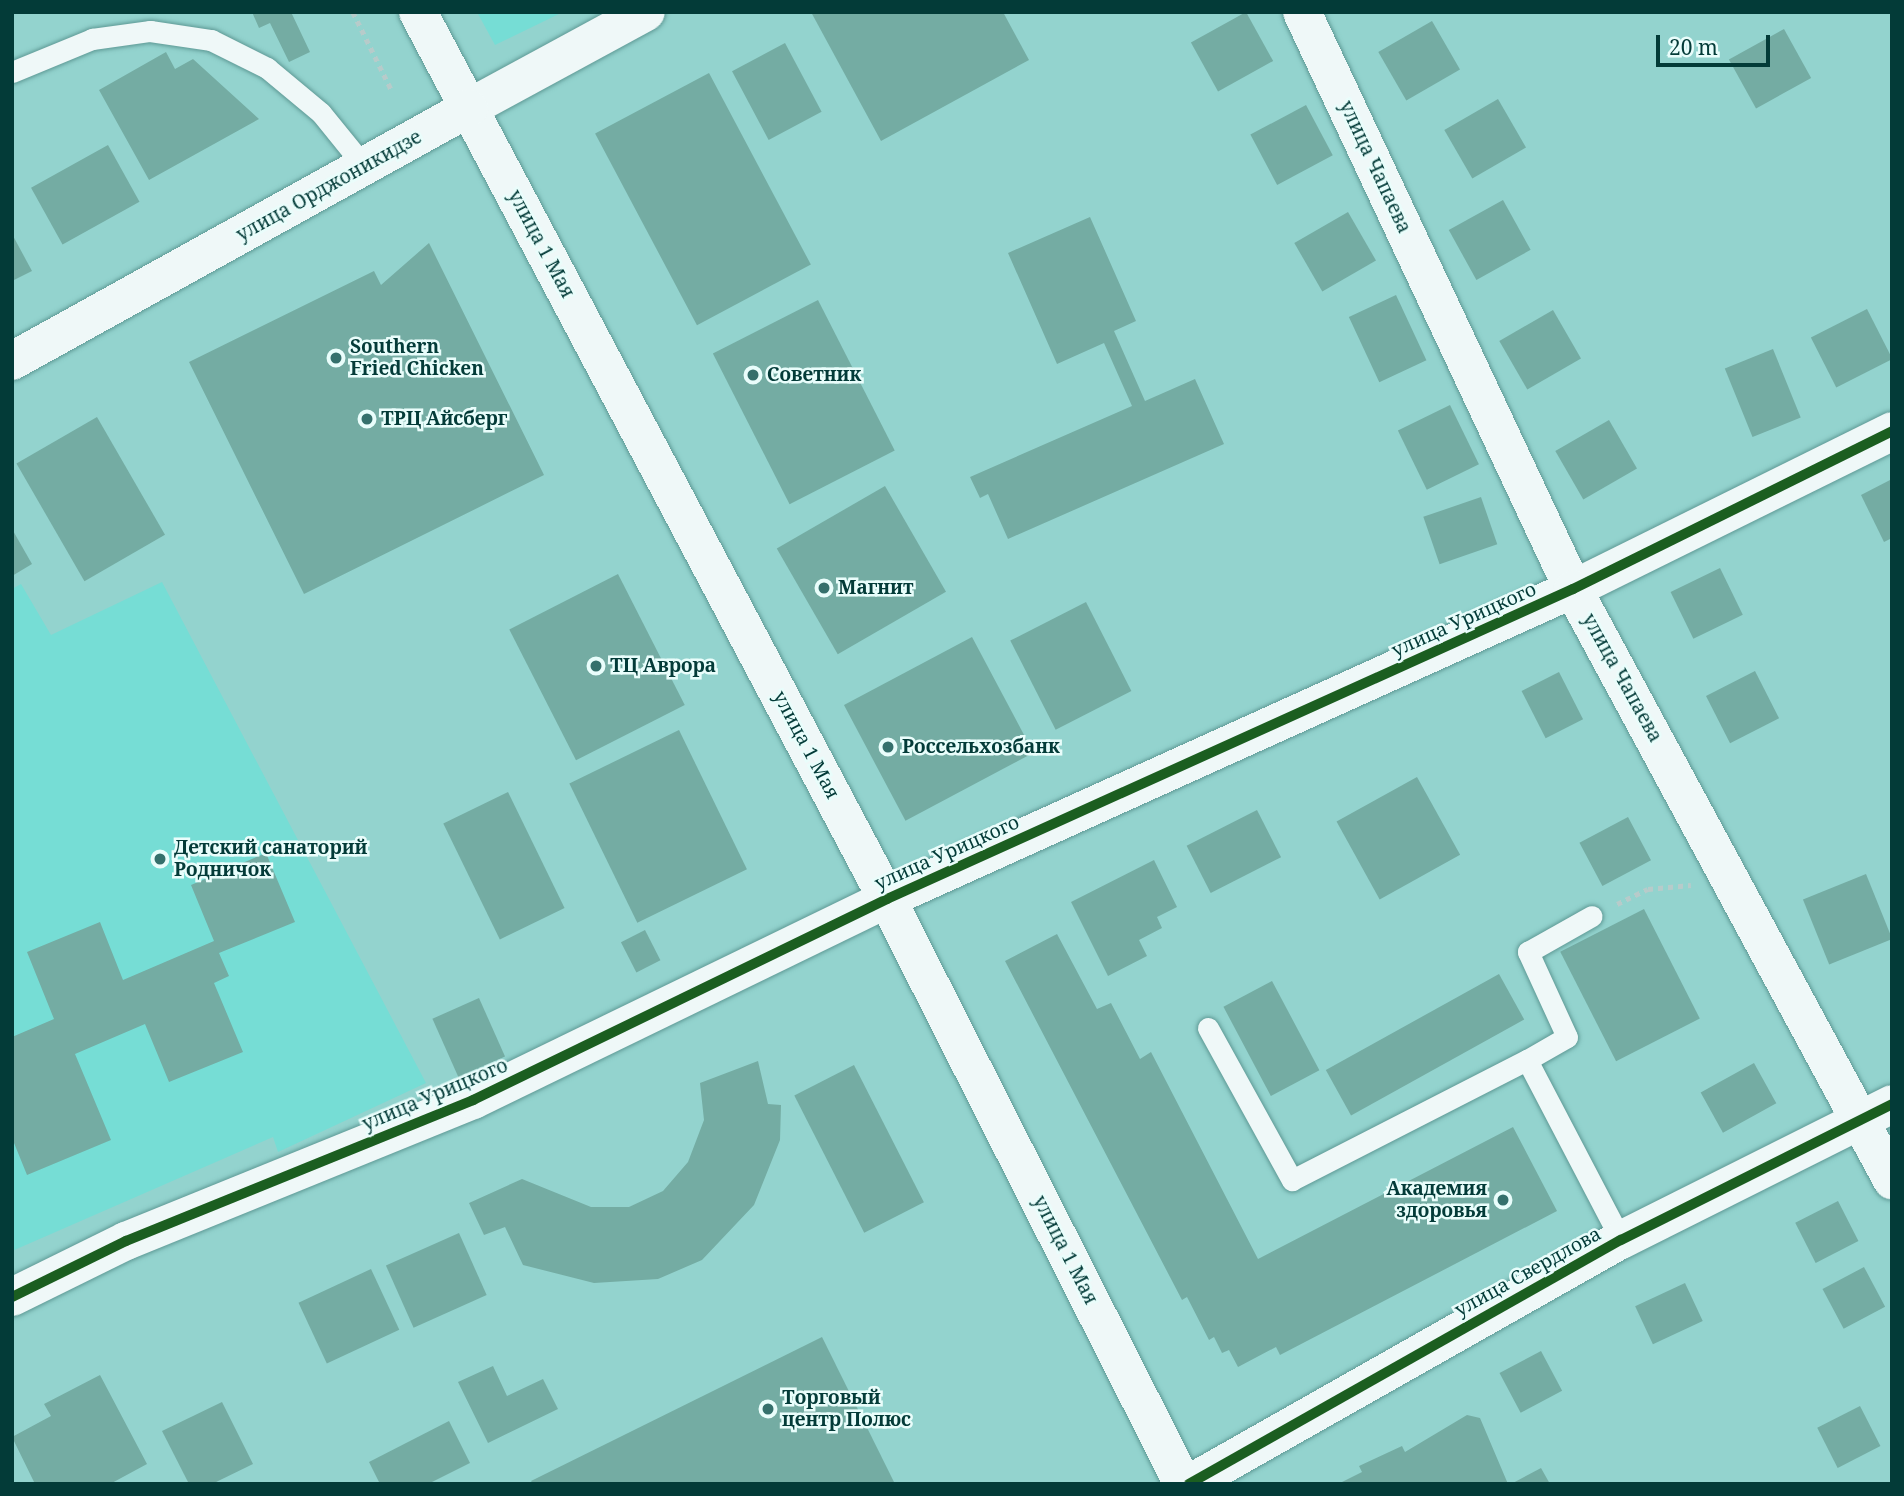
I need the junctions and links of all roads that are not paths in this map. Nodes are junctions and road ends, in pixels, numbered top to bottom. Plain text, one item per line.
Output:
1 (418, 12) edge
2 (646, 12) edge
3 (1302, 12) edge
4 (12, 72) edge
5 (468, 108) junction
6 (364, 166) junction
7 (12, 361) edge
8 (1892, 431) edge
9 (1573, 589) junction
10 (887, 899) junction
11 (1592, 916) dead end
12 (1208, 1028) dead end
13 (1527, 1060) junction
14 (1878, 1112) edge
15 (1892, 1180) edge
16 (1621, 1240) junction
17 (12, 1297) edge
18 (1186, 1484) edge

1 - 5 main road, улица 1 Мая
2 - 5 main road, улица Орджоникидзе
3 - 9 main road, улица Чапаева
4 - 6 lane
5 - 6 main road, улица Орджоникидзе
5 - 10 main road, улица 1 Мая
6 - 7 main road, улица Орджоникидзе
8 - 9 main road, улица Урицкого
9 - 10 main road, улица Урицкого
9 - 14 main road, улица Чапаева
10 - 17 main road, улица Урицкого
10 - 18 main road, улица 1 Мая
11 - 13 lane
12 - 13 lane
13 - 16 lane
14 - 15 main road, улица Чапаева
14 - 16 main road, улица Свердлова
16 - 18 main road, улица Свердлова

